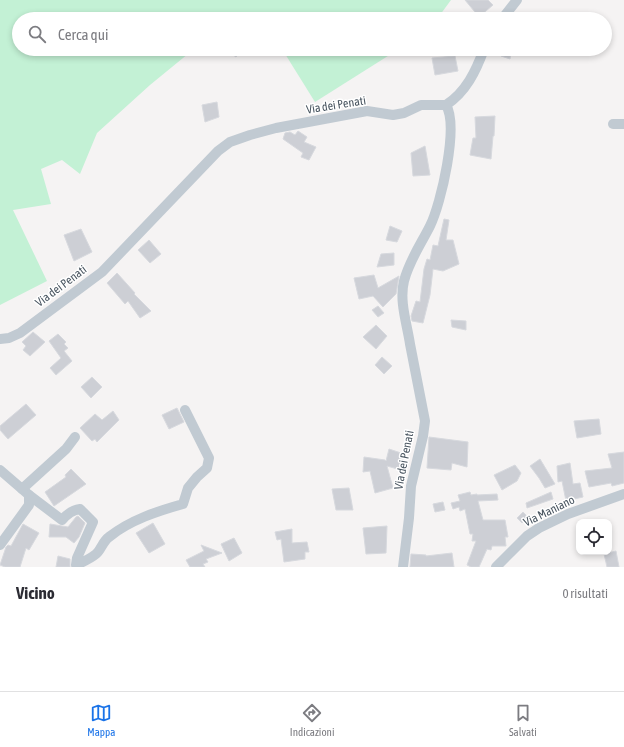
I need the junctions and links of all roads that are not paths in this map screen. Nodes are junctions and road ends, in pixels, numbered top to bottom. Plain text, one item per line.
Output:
1 (517, 0) edge
2 (508, 12) edge
3 (481, 56) edge
4 (446, 105) junction
5 (613, 124) dead end
6 (624, 124) edge
7 (0, 339) edge
8 (185, 410) dead end
9 (75, 437) dead end
10 (0, 470) edge
11 (25, 492) junction
12 (624, 494) edge
13 (0, 544) edge
14 (76, 566) edge
15 (403, 567) edge
16 (496, 567) edge

1 - 2 street
3 - 4 street
4 - 7 street, Via dei Penati
4 - 15 street, Via dei Penati
5 - 6 street
8 - 14 street
9 - 11 street
10 - 11 street
11 - 13 street
11 - 14 street
12 - 16 street, Via Maniano

